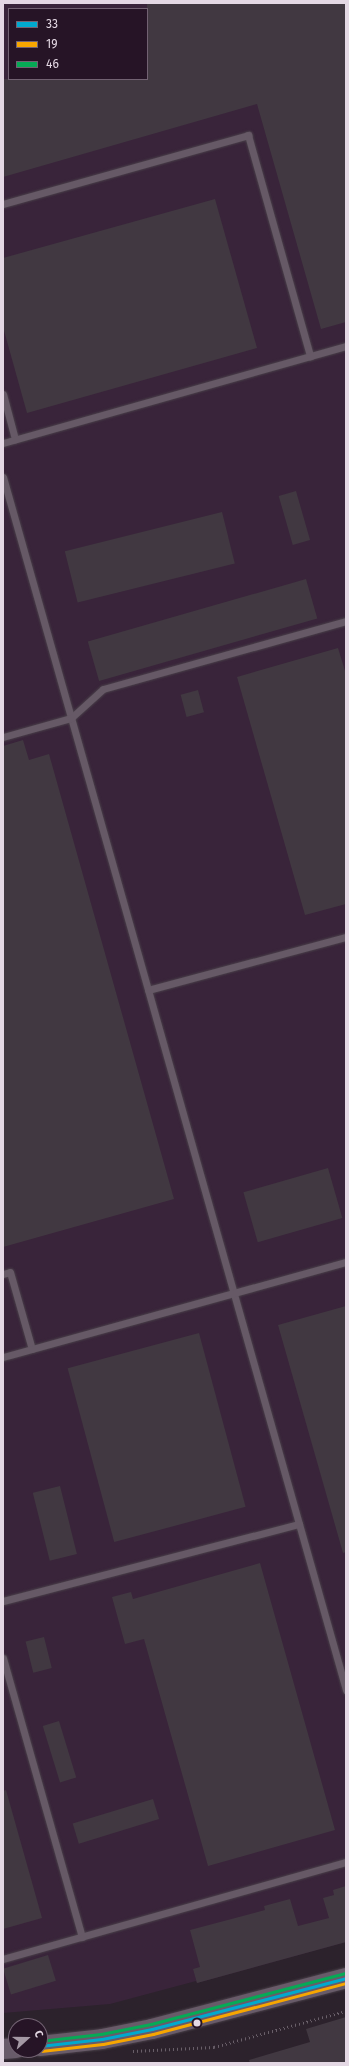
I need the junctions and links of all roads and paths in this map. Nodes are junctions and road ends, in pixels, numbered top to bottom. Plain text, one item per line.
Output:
1 (3, 204) edge
2 (346, 346) edge
3 (310, 356) junction
4 (3, 394) edge
5 (16, 439) junction
6 (3, 443) edge
7 (3, 476) edge
8 (346, 621) edge
9 (71, 718) junction
10 (3, 737) edge
11 (346, 937) edge
12 (148, 990) junction
13 (346, 1262) edge
14 (3, 1274) edge
15 (234, 1293) junction
16 (32, 1349) junction
17 (3, 1357) edge
18 (299, 1524) junction
19 (3, 1601) edge
20 (3, 1658) edge
21 (346, 1690) edge
22 (346, 1862) edge
23 (82, 1936) junction
24 (3, 1959) edge
25 (346, 1978) edge
26 (346, 2011) edge
27 (48, 2045) edge
28 (131, 2052) dead end

1 - 3 lane
2 - 3 lane
3 - 5 lane
4 - 5 lane
5 - 6 lane
7 - 9 lane
8 - 9 lane
9 - 10 lane
9 - 12 lane
11 - 12 lane
12 - 15 lane
13 - 15 lane
14 - 16 lane
15 - 16 lane
15 - 18 lane
16 - 17 lane
18 - 19 lane
18 - 21 lane
20 - 23 lane
22 - 23 lane
23 - 24 lane
25 - 27 main road
26 - 28 path

